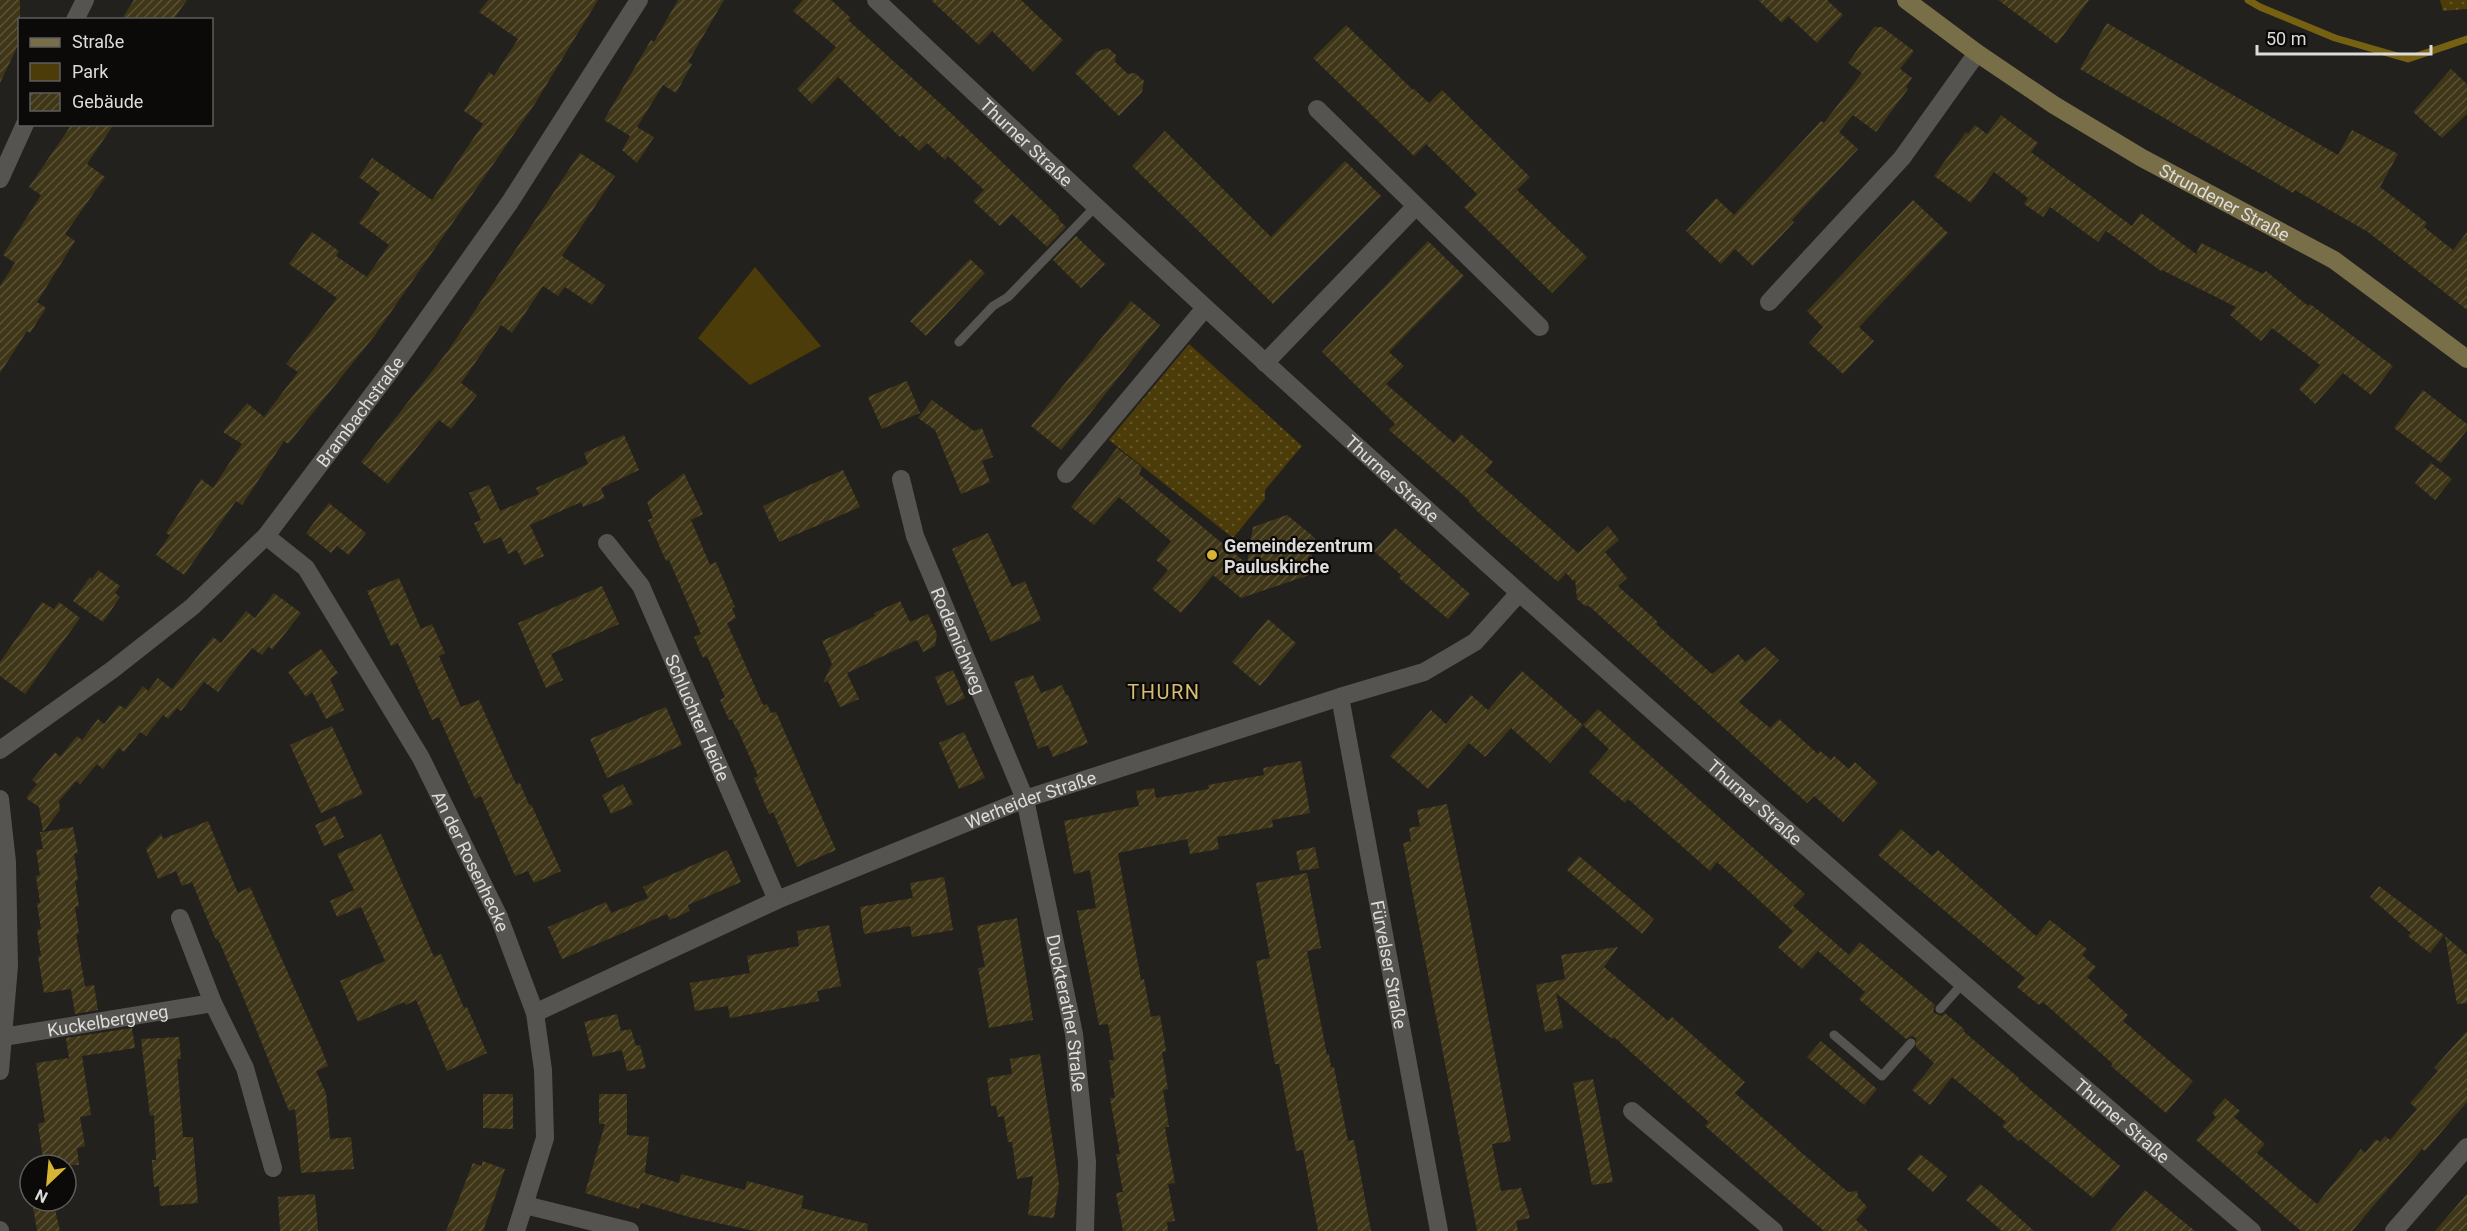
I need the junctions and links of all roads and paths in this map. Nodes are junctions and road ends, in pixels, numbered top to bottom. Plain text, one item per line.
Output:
1 (85, 0) edge
2 (639, 0) edge
3 (876, 0) edge
4 (1906, 0) edge
5 (76, 18) edge
6 (1977, 53) junction
7 (1317, 109) dead end
8 (24, 126) edge
9 (0, 179) edge
10 (1096, 206) junction
11 (1416, 206) junction
12 (1769, 302) dead end
13 (1205, 308) junction
14 (1540, 327) dead end
15 (959, 342) dead end
16 (2467, 359) edge
17 (1265, 363) junction
18 (1066, 474) dead end
19 (901, 479) dead end
20 (266, 536) junction
21 (608, 543) dead end
22 (1519, 593) junction
23 (1340, 697) junction
24 (0, 750) edge
25 (0, 799) edge
26 (1025, 799) junction
27 (777, 900) junction
28 (180, 918) dead end
29 (1963, 983) junction
30 (213, 1003) junction
31 (1940, 1009) dead end
32 (535, 1012) junction
33 (1834, 1035) dead end
34 (3, 1037) junction
35 (1911, 1043) dead end
36 (0, 1071) edge
37 (1632, 1111) dead end
38 (2467, 1147) edge
39 (273, 1168) dead end
40 (525, 1205) junction
41 (516, 1231) edge
42 (630, 1231) edge
43 (1085, 1231) edge
44 (1439, 1231) edge
45 (1774, 1231) edge
46 (2252, 1231) edge
47 (2394, 1231) edge

1 - 5 street
2 - 20 street, Brambachstraße
3 - 10 street, Thurner Straße
4 - 6 street, Strundener Straße
6 - 12 street
6 - 16 street, Strundener Straße
7 - 11 street
8 - 9 street
10 - 13 street, Thurner Straße
10 - 15 lane
11 - 14 street
11 - 17 street
13 - 17 street, Thurner Straße
13 - 18 street
17 - 22 street, Thurner Straße
19 - 26 street, Rodemichweg
20 - 24 street, Brambachstraße
20 - 32 street, An der Rosenhecke
21 - 27 street, Schluchter Heide
22 - 23 street, Werheider Straße
22 - 29 street, Thurner Straße
23 - 26 street, Werheider Straße
23 - 44 street, Fürvelser Straße
25 - 34 street
26 - 27 street, Werheider Straße
26 - 43 street, Duckterather Straße
27 - 32 street, Werheider Straße
28 - 30 street
29 - 31 lane
29 - 46 street, Thurner Straße
30 - 34 street, Kuckelbergweg
30 - 39 street
32 - 40 street, An der Rosenhecke
33 - 35 lane
34 - 36 street
37 - 45 street
38 - 47 street
40 - 41 street, An der Rosenhecke
40 - 42 street

